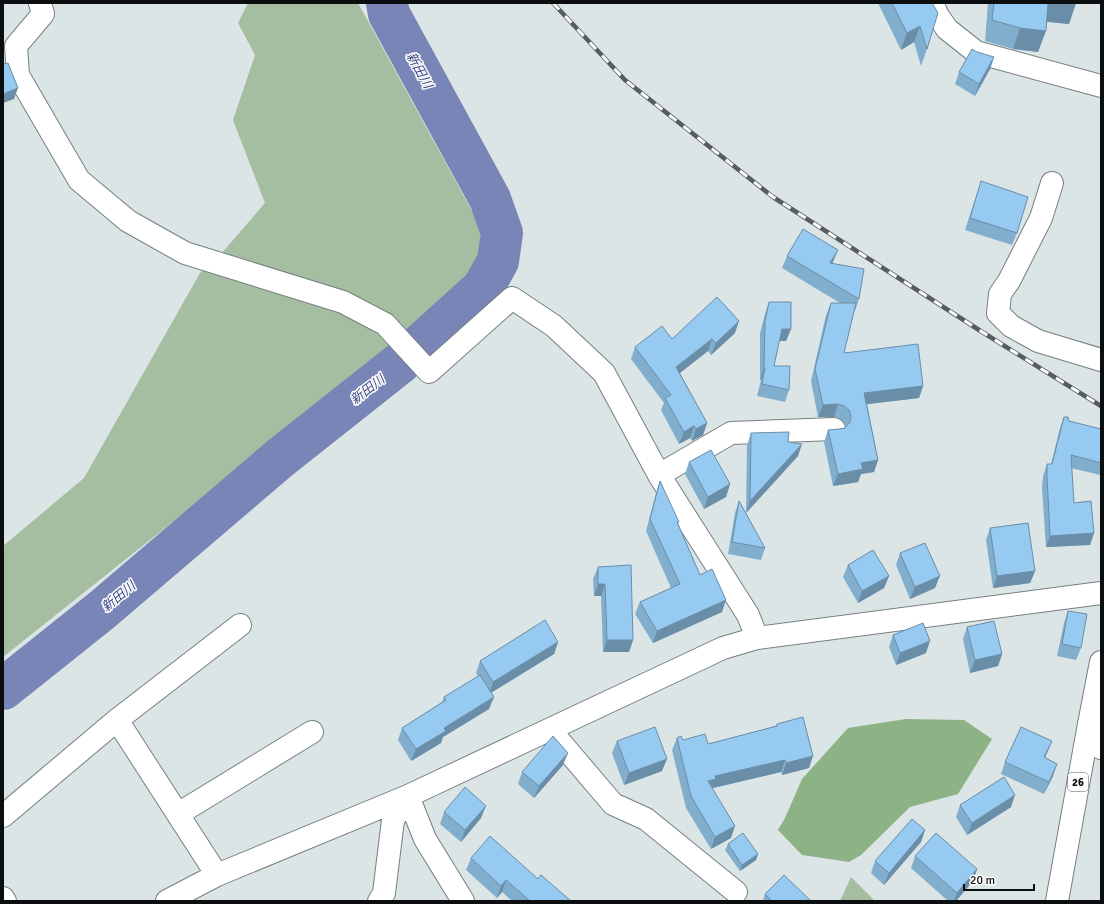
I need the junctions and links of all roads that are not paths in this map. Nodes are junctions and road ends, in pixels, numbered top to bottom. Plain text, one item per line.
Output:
1 (40, 3) edge
2 (932, 3) edge
3 (1101, 86) edge
4 (1052, 183) dead end
5 (1101, 360) edge
6 (834, 429) edge
7 (659, 475) junction
8 (1101, 593) edge
9 (240, 625) dead end
10 (757, 638) junction
11 (1101, 662) edge
12 (118, 720) junction
13 (1089, 724) junction
14 (550, 730) junction
15 (312, 732) dead end
16 (1101, 748) edge
17 (408, 796) junction
18 (178, 814) junction
19 (3, 816) edge
20 (217, 875) junction
21 (736, 892) dead end
22 (3, 898) edge
23 (5, 901) edge
24 (168, 901) edge
25 (379, 901) edge
26 (463, 901) edge
27 (1057, 901) edge

1 - 7 street
2 - 3 street
4 - 5 street
6 - 7 street
7 - 10 street
8 - 10 street
9 - 12 street
10 - 14 street
11 - 13 street, 26
12 - 18 street
12 - 19 street
13 - 16 street
13 - 27 street, 26
14 - 17 street
14 - 21 street
15 - 18 street
17 - 20 street
17 - 25 street
17 - 26 street
18 - 20 street
20 - 24 street
22 - 23 street

